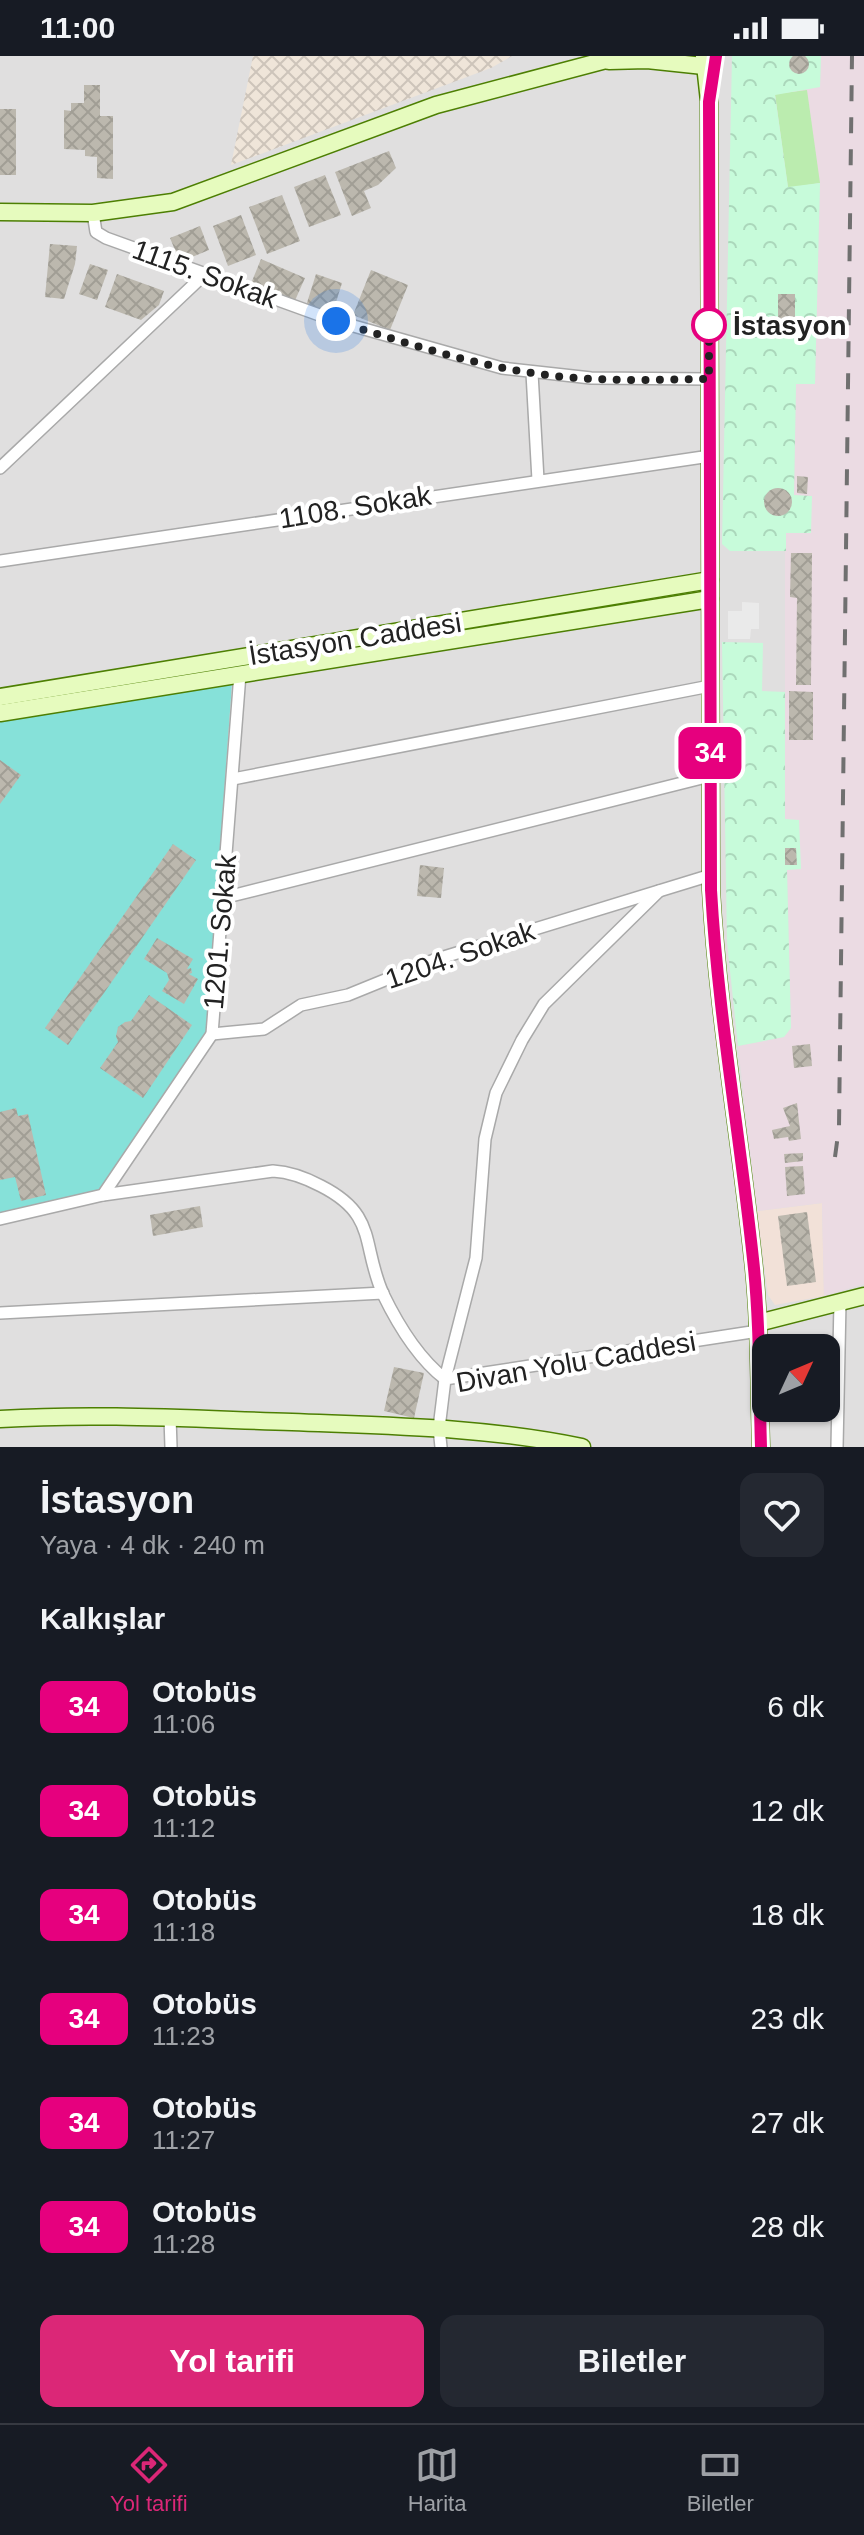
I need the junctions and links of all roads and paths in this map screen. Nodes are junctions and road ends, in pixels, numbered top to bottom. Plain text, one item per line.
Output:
1 (614, 58) edge
2 (710, 61) edge
3 (0, 212) edge
4 (93, 213) junction
5 (205, 274) junction
6 (532, 373) junction
7 (709, 379) junction
8 (710, 456) junction
9 (0, 468) edge
10 (538, 480) junction
11 (0, 561) edge
12 (710, 580) junction
13 (710, 599) junction
14 (240, 674) junction
15 (710, 686) junction
16 (0, 697) edge
17 (0, 713) edge
18 (710, 776) junction
19 (233, 779) junction
20 (711, 875) junction
21 (659, 891) junction
22 (223, 898) junction
23 (212, 1034) junction
24 (103, 1195) junction
25 (0, 1219) edge
26 (383, 1293) junction
27 (864, 1296) edge
28 (840, 1302) junction
29 (0, 1313) edge
30 (758, 1327) junction
31 (445, 1379) junction
32 (170, 1417) junction
33 (0, 1419) edge
34 (439, 1428) junction
35 (171, 1447) edge
36 (441, 1447) edge
37 (582, 1447) edge
38 (761, 1447) edge
39 (837, 1447) edge

1 - 2 main road
1 - 4 main road
2 - 7 main road
3 - 4 main road
4 - 5 street, 1115. Sokak
5 - 6 street, 1115. Sokak
5 - 9 street
6 - 7 street, 1115. Sokak
6 - 10 street
7 - 8 main road
8 - 10 street, 1108. Sokak
8 - 12 main road
10 - 11 street, 1108. Sokak
12 - 13 main road
12 - 16 main road, İstasyon Caddesi
13 - 14 main road, İstasyon Caddesi
13 - 15 main road
14 - 17 main road, İstasyon Caddesi
14 - 19 street, 1201. Sokak
15 - 18 main road
15 - 19 street
18 - 20 main road
18 - 22 street
19 - 22 street, 1201. Sokak
20 - 21 street, 1204. Sokak
20 - 30 main road
21 - 23 street, 1204. Sokak
21 - 31 street
22 - 23 street, 1201. Sokak
23 - 24 street, 1201. Sokak
24 - 25 street
24 - 26 street
26 - 29 street
26 - 31 street
27 - 28 main road, Divan Yolu Caddesi
28 - 30 main road, Divan Yolu Caddesi
28 - 39 street
30 - 31 street, Divan Yolu Caddesi
30 - 38 main road
31 - 34 street, Divan Yolu Caddesi
32 - 33 main road, Divan Yolu Caddesi
32 - 34 main road, Divan Yolu Caddesi
32 - 35 street
34 - 36 street
34 - 37 main road

